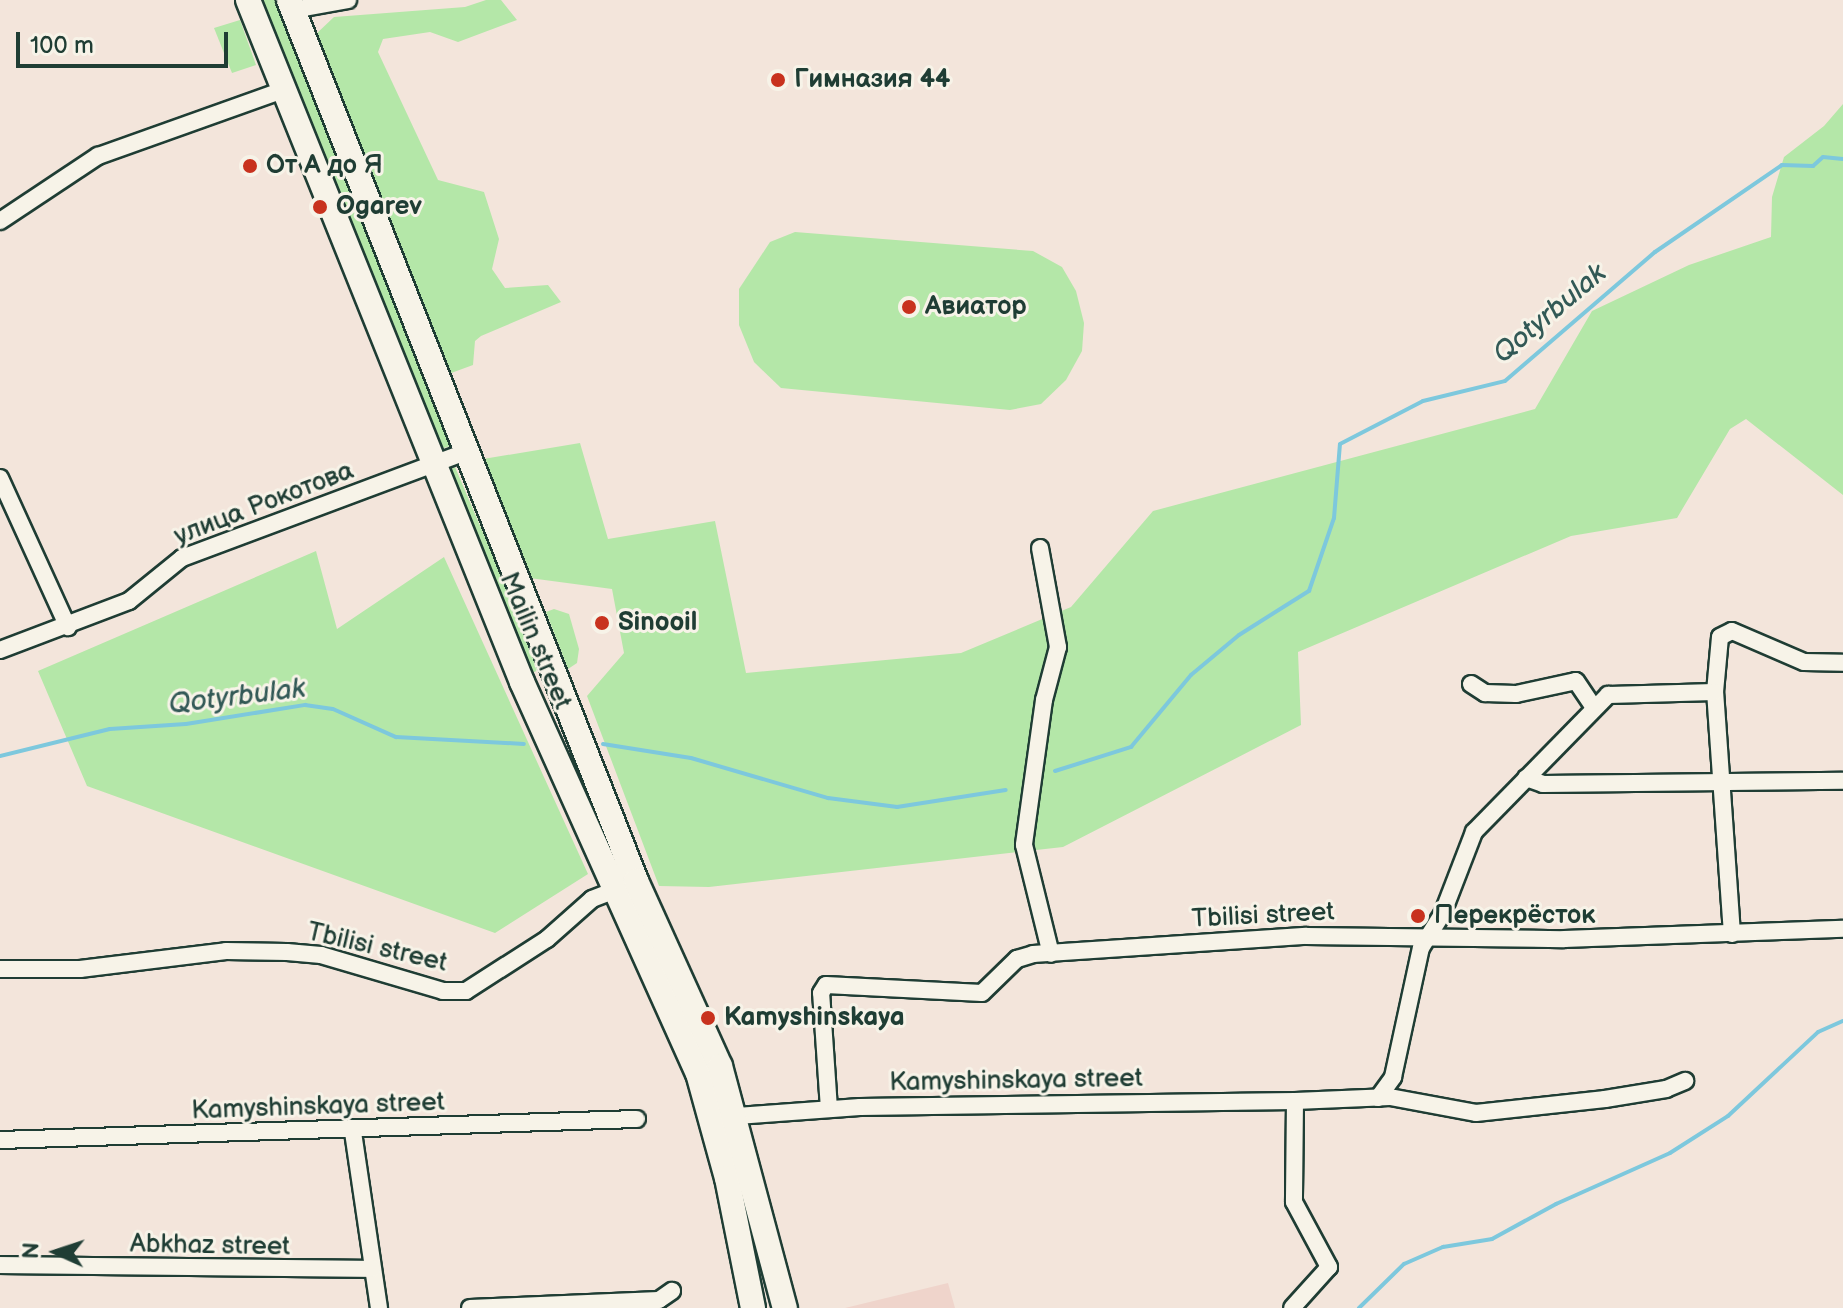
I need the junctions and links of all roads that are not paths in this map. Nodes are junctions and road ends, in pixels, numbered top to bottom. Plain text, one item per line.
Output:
1 (248, 0) edge
2 (348, 0) edge
3 (291, 5) edge
4 (283, 90) junction
5 (0, 221) edge
6 (465, 452) junction
7 (431, 466) junction
8 (0, 478) edge
9 (1040, 548) dead end
10 (68, 627) junction
11 (0, 650) edge
12 (552, 661) junction
13 (1843, 663) edge
14 (522, 682) junction
15 (1471, 684) dead end
16 (1715, 692) junction
17 (1593, 706) junction
18 (1526, 778) junction
19 (1843, 781) edge
20 (1718, 782) junction
21 (615, 890) junction
22 (1843, 929) edge
23 (1732, 934) junction
24 (1431, 938) junction
25 (1051, 954) junction
26 (0, 969) edge
27 (1685, 1081) dead end
28 (1378, 1098) junction
29 (1295, 1101) junction
30 (829, 1109) junction
31 (737, 1116) junction
32 (637, 1119) dead end
33 (353, 1132) junction
34 (0, 1140) edge
35 (0, 1265) edge
36 (372, 1269) junction
37 (672, 1291) dead end
38 (379, 1308) edge
39 (470, 1308) edge
40 (753, 1308) edge
41 (785, 1308) edge
42 (1292, 1308) edge

1 - 4 main road, Mailin street
2 - 3 street
3 - 6 main road, Mailin street
4 - 5 street
4 - 7 main road, Mailin street
6 - 7 street, улица Рокотова
6 - 12 main road, Mailin street
7 - 10 street, улица Рокотова
7 - 14 main road, Mailin street
8 - 10 street
9 - 25 street
10 - 11 street, улица Рокотова
12 - 14 main road
12 - 31 main road, Mailin street
13 - 16 street
14 - 21 main road, Mailin street
15 - 17 street
16 - 17 street
16 - 20 street
17 - 18 street
18 - 20 street
18 - 24 street
19 - 20 street
20 - 23 street
21 - 26 street, Tbilisi street
21 - 40 main road, Mailin street
22 - 23 street, Tbilisi street
23 - 24 street, Tbilisi street
24 - 25 street, Tbilisi street
24 - 28 street
25 - 30 street, Tbilisi street
27 - 28 street, Kamyshinskaya street
28 - 29 street, Kamyshinskaya street
29 - 30 street, Kamyshinskaya street
29 - 42 street
30 - 31 street, Kamyshinskaya street
31 - 41 main road, Mailin street
32 - 33 street, Kamyshinskaya street
33 - 34 street, Kamyshinskaya street
33 - 36 street
35 - 36 street, Abkhaz street
36 - 38 street
37 - 39 street

